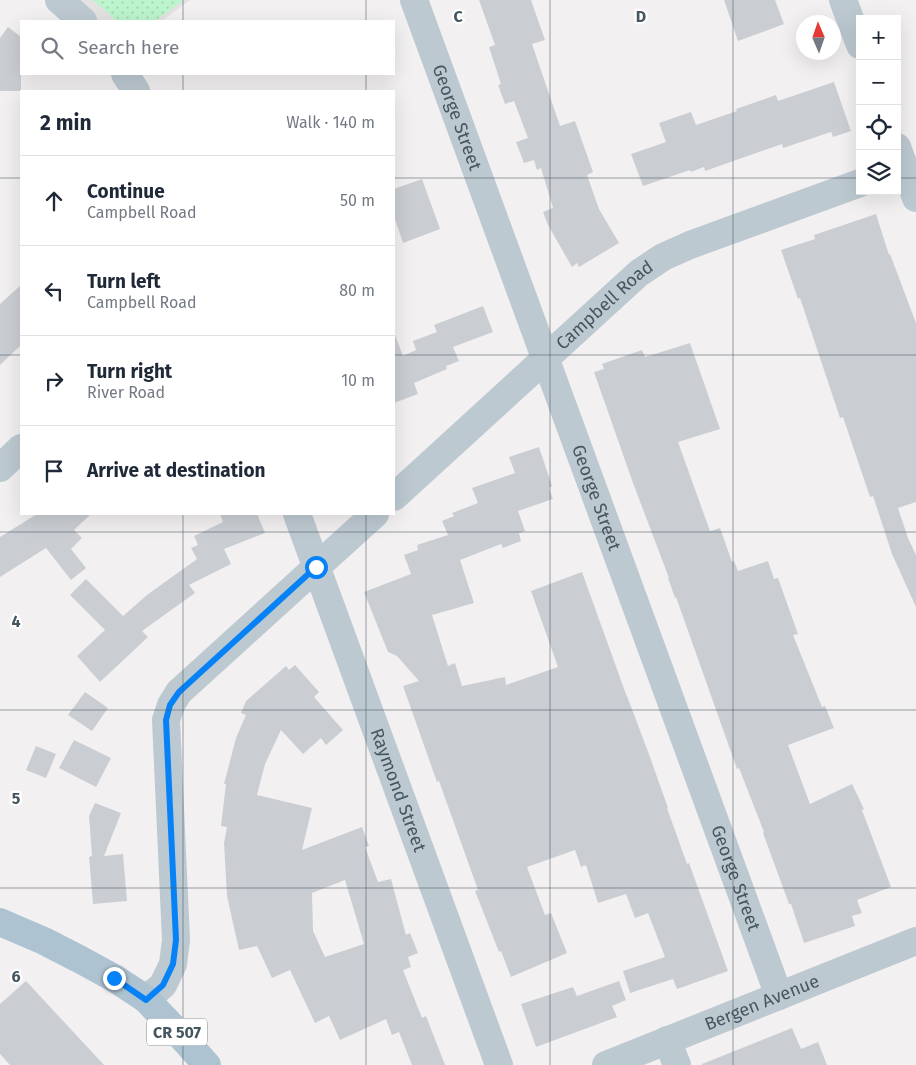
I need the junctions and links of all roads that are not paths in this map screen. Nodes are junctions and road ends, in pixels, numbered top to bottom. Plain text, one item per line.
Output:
1 (59, 0) edge
2 (414, 0) edge
3 (843, 0) edge
4 (82, 20) edge
5 (856, 34) edge
6 (126, 75) edge
7 (135, 90) edge
8 (904, 161) edge
9 (856, 184) edge
10 (916, 198) edge
11 (545, 358) junction
12 (20, 449) edge
13 (0, 468) edge
14 (395, 496) edge
15 (297, 515) edge
16 (374, 515) edge
17 (316, 567) junction
18 (0, 922) edge
19 (916, 941) edge
20 (779, 996) junction
21 (146, 1000) junction
22 (672, 1053) edge
23 (207, 1065) edge
24 (498, 1065) edge
25 (606, 1065) edge

1 - 4 street
2 - 11 street, George Street
3 - 5 street
6 - 7 street
8 - 10 street
9 - 11 street, Campbell Road
11 - 14 street, Campbell Road
11 - 20 street, George Street
12 - 13 street
15 - 17 street, Raymond Street
16 - 17 street
17 - 21 street
17 - 24 street, Raymond Street
18 - 21 main road, CR 507
19 - 20 street, Bergen Avenue
20 - 22 street, Bergen Avenue
21 - 23 main road, CR 507
22 - 25 street, Bergen Avenue

